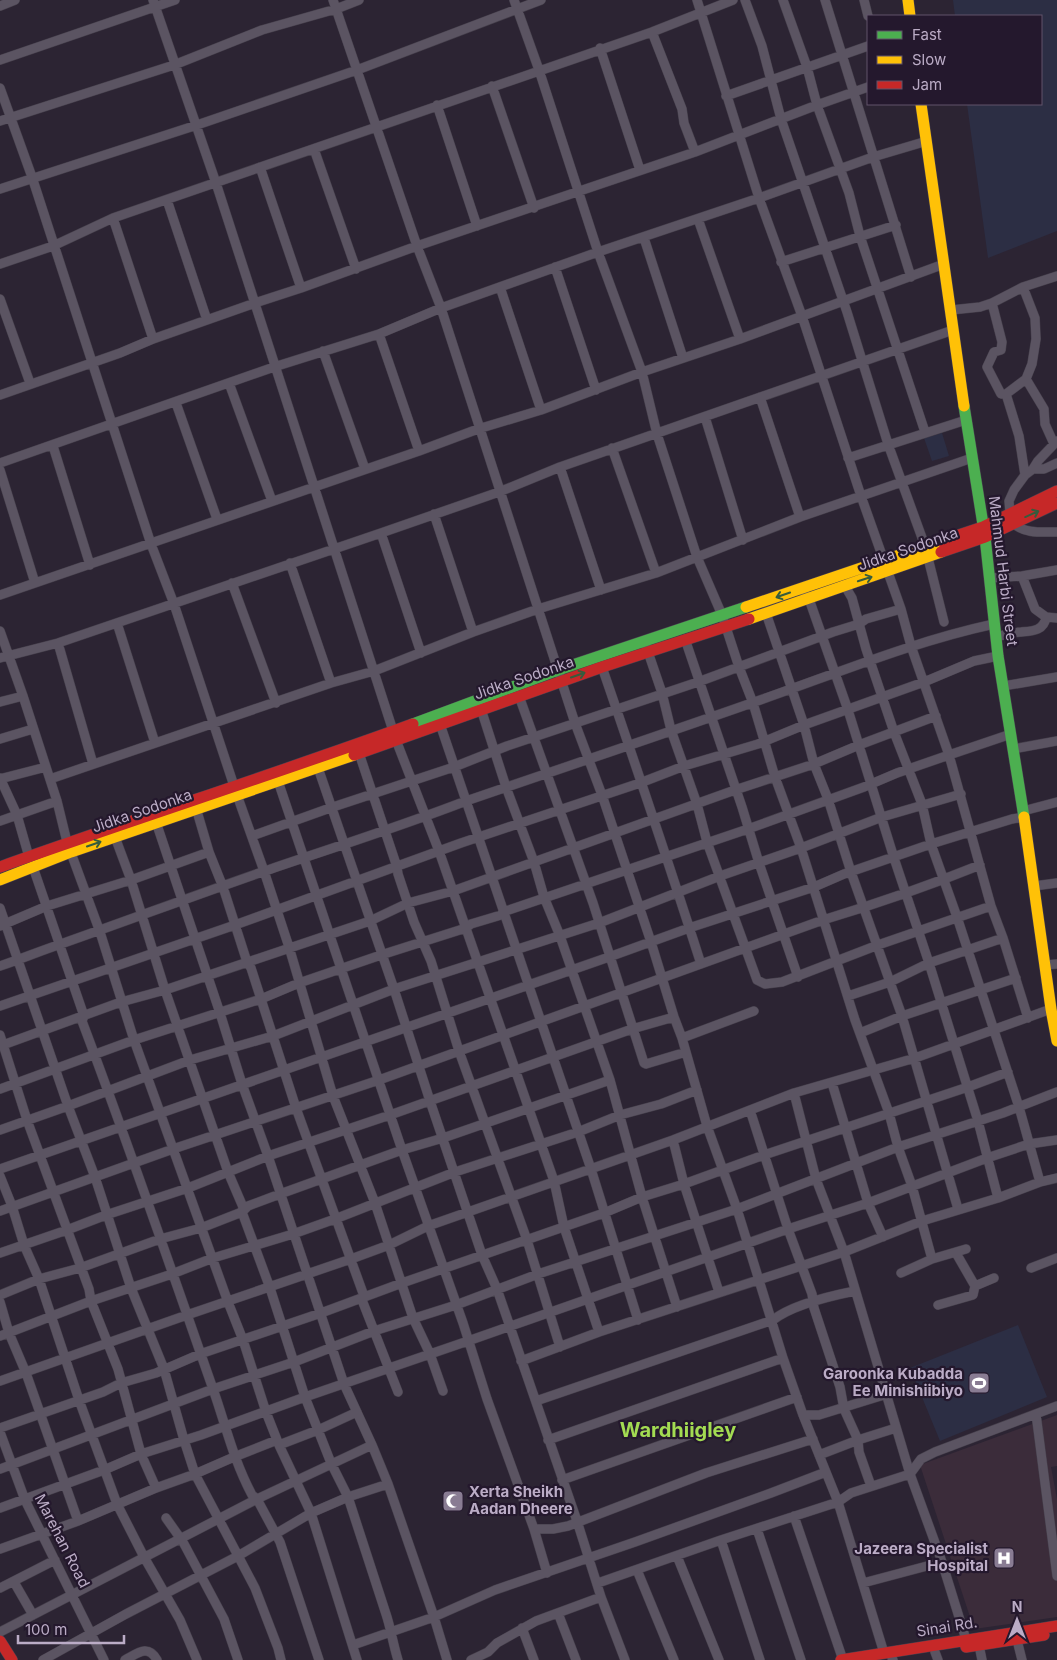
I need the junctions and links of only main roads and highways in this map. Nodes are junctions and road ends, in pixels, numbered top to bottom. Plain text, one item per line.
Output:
1 (908, 0) edge
2 (910, 15) edge
3 (921, 105) edge
4 (1057, 491) edge
5 (1057, 503) edge
6 (1011, 518) junction
7 (984, 532) junction
8 (886, 567) junction
9 (724, 621) junction
10 (646, 647) junction
11 (559, 676) junction
12 (395, 736) junction
13 (316, 764) junction
14 (235, 791) junction
15 (70, 847) junction
16 (31, 862) junction
17 (0, 867) edge
18 (0, 880) edge
19 (1057, 1041) edge
20 (1057, 1626) edge
21 (1038, 1632) junction
22 (1057, 1633) edge
23 (0, 1640) edge
24 (971, 1644) junction
25 (936, 1656) edge
26 (888, 1658) edge
27 (12, 1660) edge
28 (842, 1660) edge

1 - 2 main road
3 - 7 main road, Mahmud Harbi Street
4 - 6 main road, Jidka Sodonka
6 -> 5 main road, Jidka Sodonka
6 - 7 main road, Jidka Sodonka
7 - 8 main road, Jidka Sodonka
7 - 8 main road, Jidka Sodonka
7 - 19 main road, Mahmud Harbi Street
8 -> 9 main road, Jidka Sodonka
9 -> 8 main road, Jidka Sodonka
9 - 10 main road, Jidka Sodonka
9 - 10 main road, Jidka Sodonka
10 - 11 main road, Jidka Sodonka
11 -> 10 main road, Jidka Sodonka
11 - 12 main road, Jidka Sodonka
11 - 12 main road, Jidka Sodonka
12 - 13 main road, Jidka Sodonka
12 - 13 main road, Jidka Sodonka
13 - 14 main road, Jidka Sodonka
13 - 14 main road, Jidka Sodonka
14 - 15 main road, Jidka Sodonka
15 -> 14 main road, Jidka Sodonka
15 - 16 main road, Jidka Sodonka
16 - 17 main road, Jidka Sodonka
16 - 18 main road, Jidka Sodonka
20 - 21 main road, Sinai Rd.
21 - 22 main road
21 - 24 main road, Sinai Rd.
21 - 24 main road
23 - 27 main road
24 - 25 main road
24 - 26 main road, Sinai Rd.
25 - 26 main road
26 - 28 main road, Sinai Rd.

